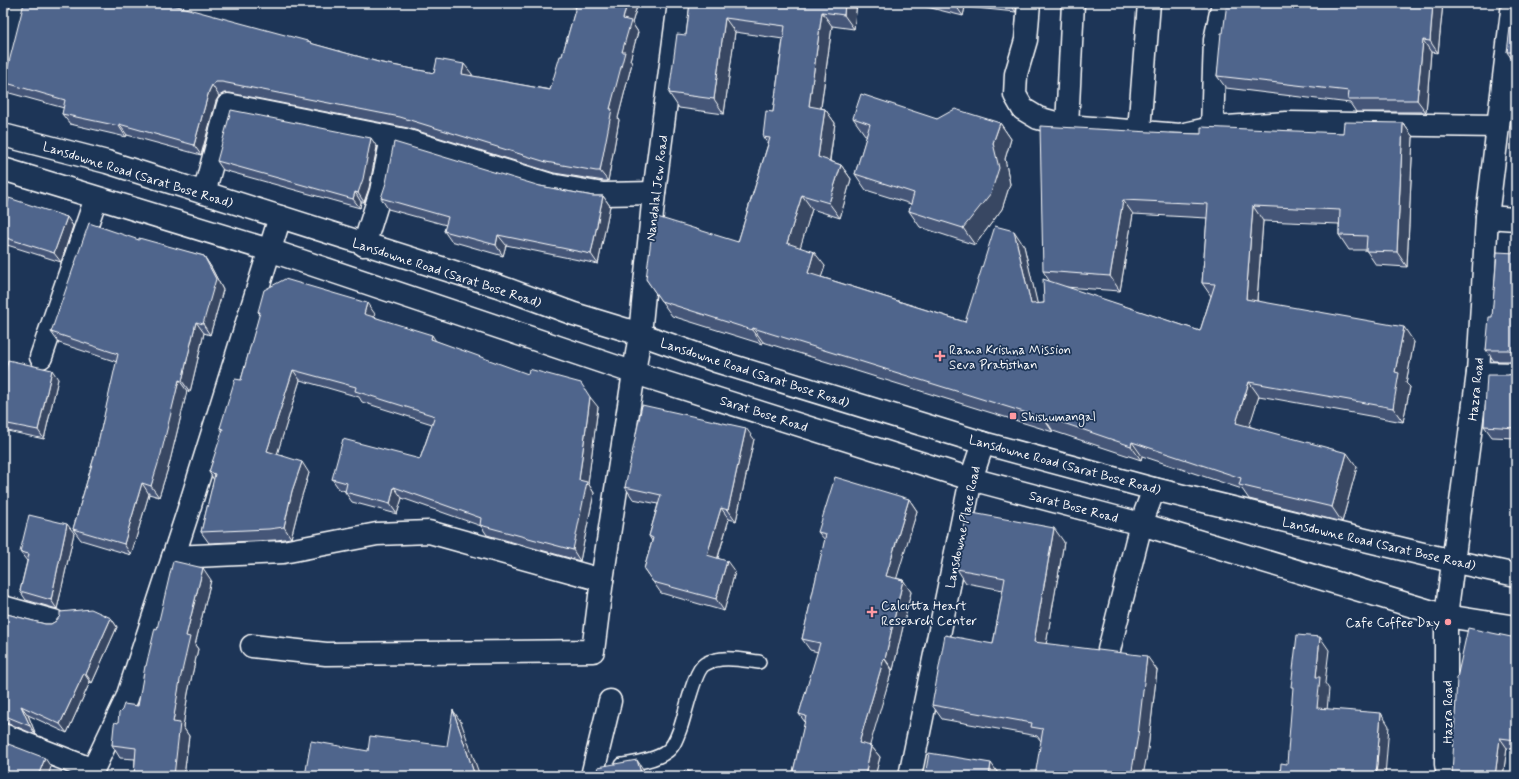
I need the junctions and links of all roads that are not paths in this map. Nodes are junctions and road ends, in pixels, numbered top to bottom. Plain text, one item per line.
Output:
1 (22, 3) edge
2 (679, 3) edge
3 (1029, 3) edge
4 (1074, 3) edge
5 (1149, 3) edge
6 (1223, 3) edge
7 (1513, 3) edge
8 (3, 74) edge
9 (1067, 126) junction
10 (1498, 126) junction
11 (1212, 128) junction
12 (1139, 131) junction
13 (3, 135) edge
14 (392, 138) junction
15 (3, 169) edge
16 (204, 193) junction
17 (654, 193) junction
18 (96, 198) junction
19 (280, 217) junction
20 (1487, 217) junction
21 (1516, 219) edge
22 (364, 245) junction
23 (269, 250) junction
24 (640, 334) junction
25 (41, 357) dead end
26 (635, 373) junction
27 (1478, 373) junction
28 (1516, 374) edge
29 (983, 443) junction
30 (971, 479) junction
31 (1154, 489) junction
32 (1141, 524) junction
33 (173, 557) junction
34 (1452, 561) junction
35 (1516, 575) edge
36 (602, 580) junction
37 (3, 607) edge
38 (1446, 616) junction
39 (54, 621) edge
40 (1516, 627) edge
41 (252, 646) dead end
42 (1109, 650) edge
43 (759, 662) dead end
44 (610, 701) dead end
45 (3, 735) edge
46 (91, 773) edge
47 (592, 773) edge
48 (910, 776) edge
49 (1448, 776) edge

1 - 8 street
2 - 17 street, Nandalal Jew Road
3 - 9 street
4 - 9 street
5 - 12 street
6 - 11 street
7 - 10 street, Hazra Road
9 - 12 street
10 - 11 street
10 - 20 street, Hazra Road
11 - 12 street
13 - 16 street, Lansdowne Road (Sarat Bose Road)
14 - 16 street
14 - 17 street
14 - 22 street
15 - 18 street
16 - 19 street, Lansdowne Road (Sarat Bose Road)
17 - 24 street, Nandalal Jew Road
18 - 23 street
18 - 25 street
19 - 22 street, Lansdowne Road (Sarat Bose Road)
19 - 23 street
20 - 21 street
20 - 27 street, Hazra Road
22 - 24 street, Lansdowne Road (Sarat Bose Road)
23 - 26 street
23 - 33 street
24 - 26 street, Nandalal Jew Road
24 - 29 street, Lansdowne Road (Sarat Bose Road)
26 - 30 street, Sarat Bose Road
26 - 36 street, Nandalal Jew Road
27 - 28 street
27 - 34 street, Hazra Road
29 - 30 street, Lansdowne Place Road
29 - 31 street, Lansdowne Road (Sarat Bose Road)
30 - 32 street, Sarat Bose Road
30 - 48 street, Lansdowne Place Road
31 - 32 street
31 - 34 street, Lansdowne Road (Sarat Bose Road)
32 - 38 street, Sarat Bose Road
32 - 42 street
33 - 36 street
33 - 46 street
34 - 35 street, Lansdowne Road (Sarat Bose Road)
34 - 38 street, Hazra Road
36 - 41 street, Nandalal Jew Road
37 - 39 street
38 - 40 street, Sarat Bose Road
38 - 49 street, Hazra Road
43 - 47 lane
44 - 47 street
45 - 46 street

